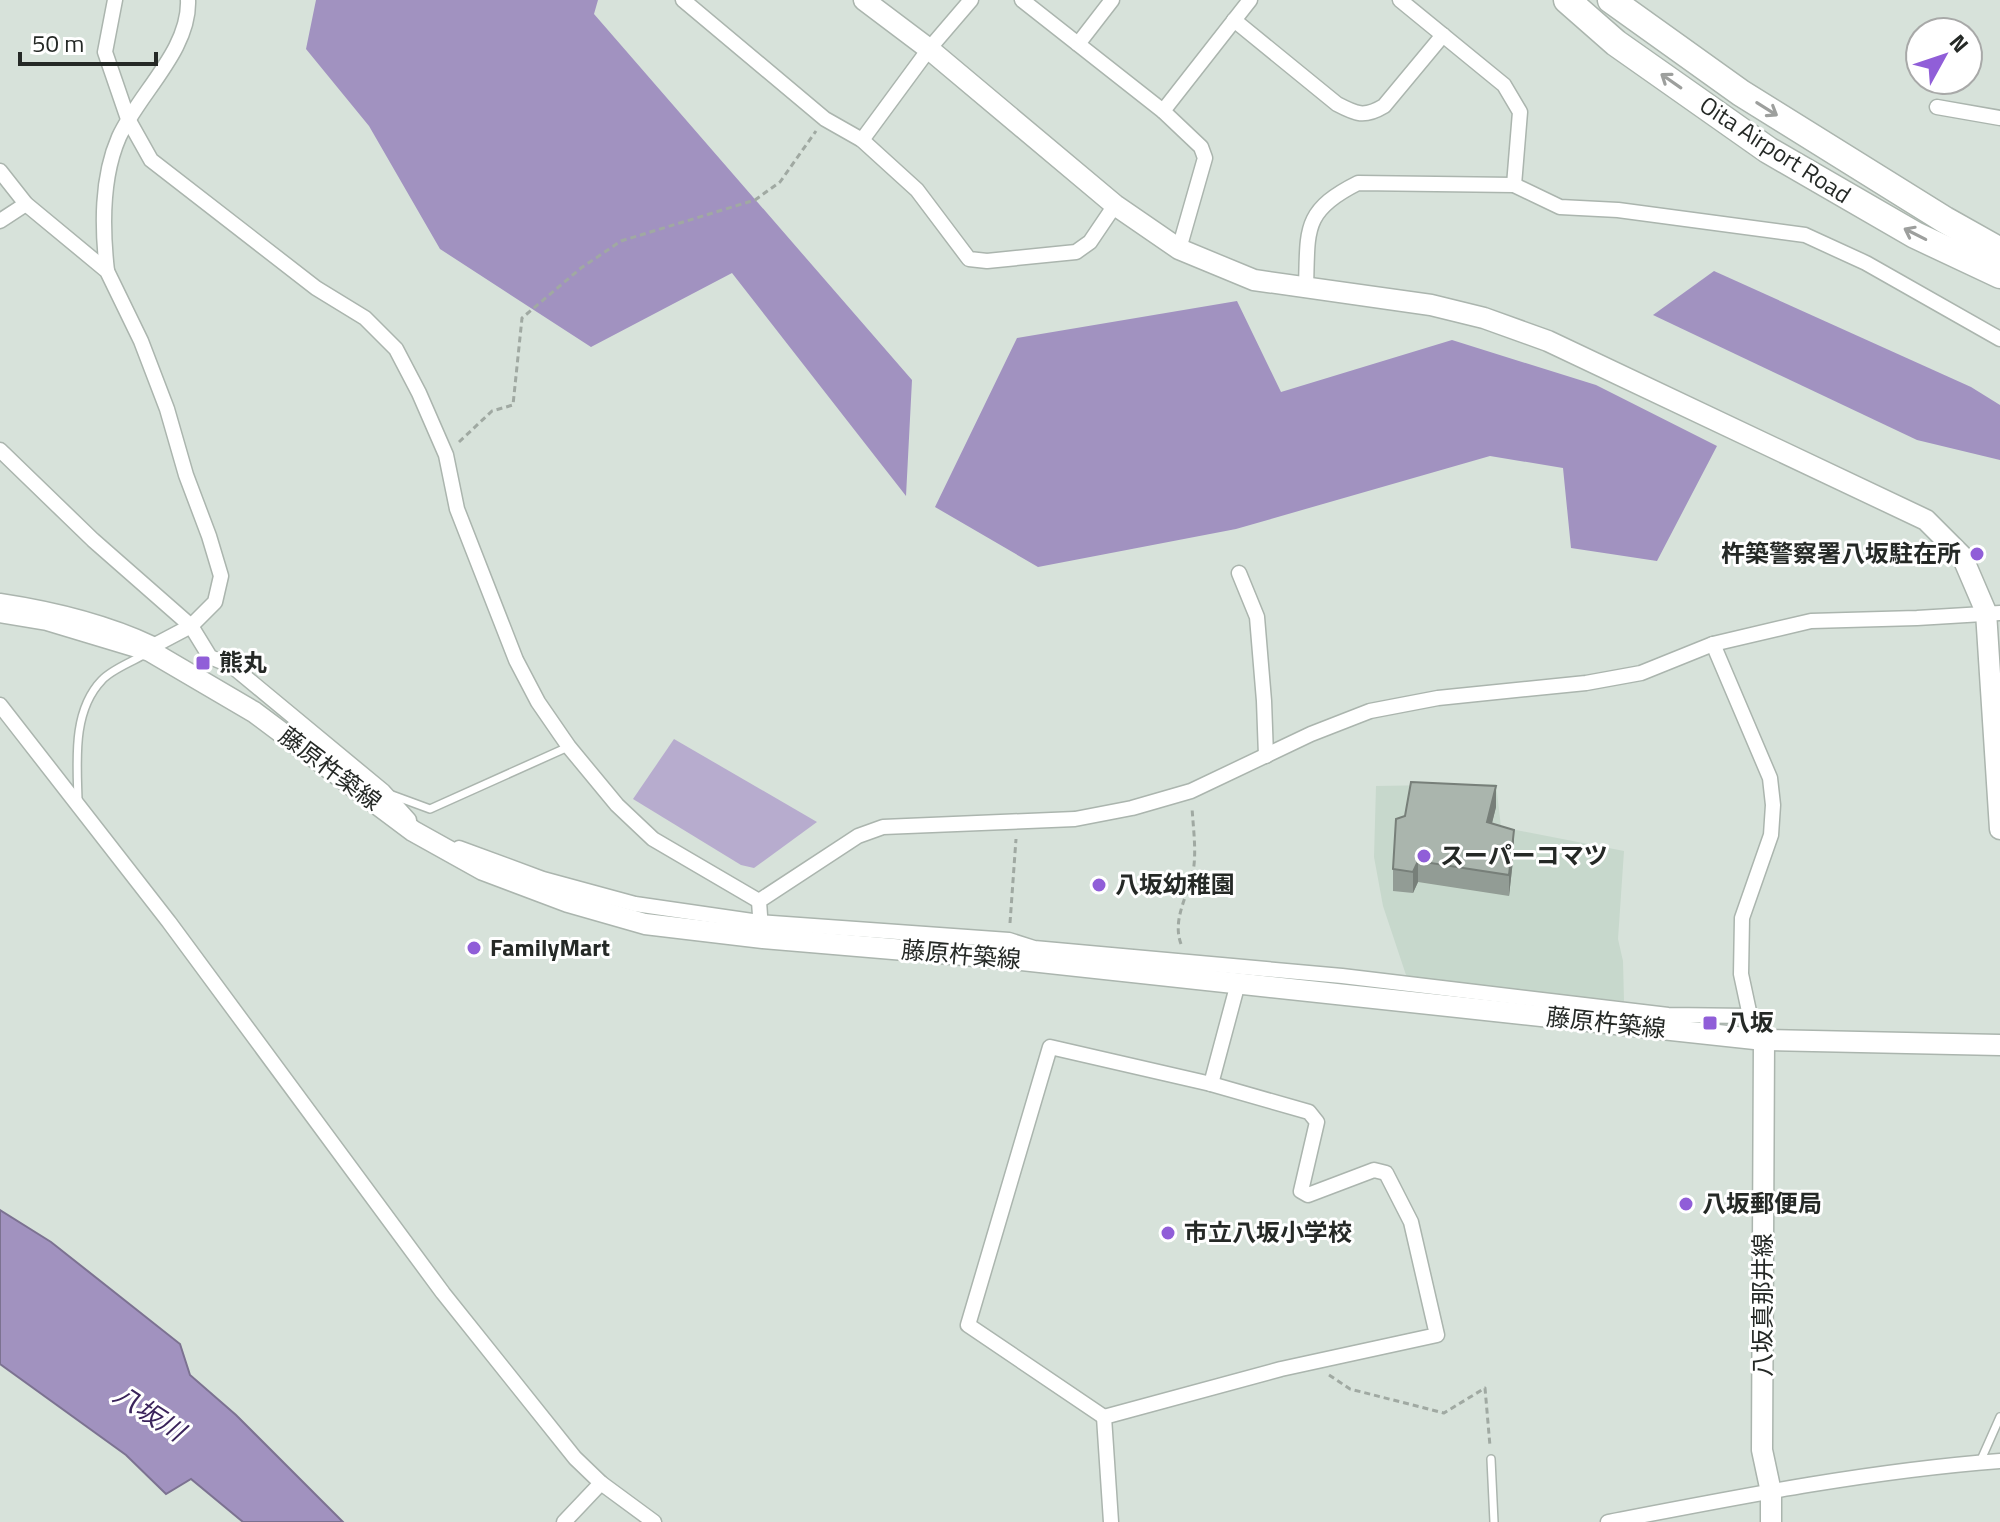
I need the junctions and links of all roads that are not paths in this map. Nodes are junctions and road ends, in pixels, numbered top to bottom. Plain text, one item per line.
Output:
1 (115, 0) edge
2 (188, 0) edge
3 (864, 0) edge
4 (971, 0) edge
5 (1022, 0) edge
6 (1112, 0) edge
7 (1250, 0) edge
8 (1400, 0) edge
9 (1567, 0) edge
10 (1611, 0) edge
11 (690, 2) edge
12 (1234, 20) junction
13 (1443, 35) junction
14 (1078, 44) junction
15 (929, 49) junction
16 (1937, 107) dead end
17 (1163, 111) junction
18 (2000, 118) edge
19 (128, 119) junction
20 (862, 140) junction
21 (0, 171) edge
22 (1514, 185) junction
23 (26, 204) junction
24 (1115, 205) junction
25 (0, 221) edge
26 (1179, 249) junction
27 (2000, 251) edge
28 (107, 271) junction
29 (2000, 275) edge
30 (1306, 287) junction
31 (2000, 339) edge
32 (0, 450) edge
33 (1239, 573) dead end
34 (0, 601) edge
35 (0, 612) edge
36 (1993, 612) edge
37 (191, 626) junction
38 (1713, 644) junction
39 (153, 648) junction
40 (0, 705) edge
41 (569, 747) junction
42 (1266, 756) junction
43 (383, 791) junction
44 (78, 803) junction
45 (2000, 829) edge
46 (759, 901) junction
47 (761, 930) junction
48 (1238, 983) junction
49 (1750, 1016) junction
50 (1764, 1040) junction
51 (2000, 1045) edge
52 (1211, 1084) junction
53 (1104, 1417) junction
54 (2000, 1417) edge
55 (1491, 1459) road end
56 (1993, 1460) edge
57 (601, 1483) junction
58 (1771, 1492) junction
59 (564, 1522) edge
60 (654, 1522) edge
61 (1111, 1522) edge
62 (1494, 1522) edge
63 (1608, 1522) edge
64 (1771, 1522) edge

1 - 19 street
2 - 19 street
3 - 15 main road
4 - 15 street
5 - 14 street
6 - 14 street
7 - 12 street
8 - 13 street
29 -> 9 highway, Oita Airport Road
10 -> 27 highway, Oita Airport Road
11 - 20 street
12 - 13 street
12 - 17 street
13 - 22 street
14 - 17 street
15 - 20 street
15 - 24 main road
16 - 18 street
17 - 26 street
19 - 28 street
19 - 41 street
20 - 24 street
21 - 23 street
22 - 30 street
22 - 31 street
23 - 25 street
23 - 28 street
24 - 26 main road
26 - 30 main road
28 - 37 street
30 - 36 main road
32 - 37 street
33 - 42 street
34 - 39 street
35 - 39 main road, 藤原杵築線
36 - 38 street
36 - 45 main road
37 - 39 street
37 - 43 street
38 - 42 street
38 - 49 street
39 - 44 lane
39 - 47 main road, 藤原杵築線
40 - 44 street
41 - 43 lane
41 - 46 street
42 - 46 street
43 - 47 street
44 - 57 street
46 - 47 street
47 - 48 main road, 藤原杵築線
47 - 49 street
48 - 50 main road, 藤原杵築線
48 - 52 street
49 - 50 street
50 - 51 main road, 藤原杵築線
50 - 58 main road, 八坂真那井線
52 - 53 street
52 - 53 street
53 - 61 street
54 - 56 lane
55 - 62 lane
56 - 58 street
57 - 59 street
57 - 60 street
58 - 63 street
58 - 64 main road, 八坂真那井線

